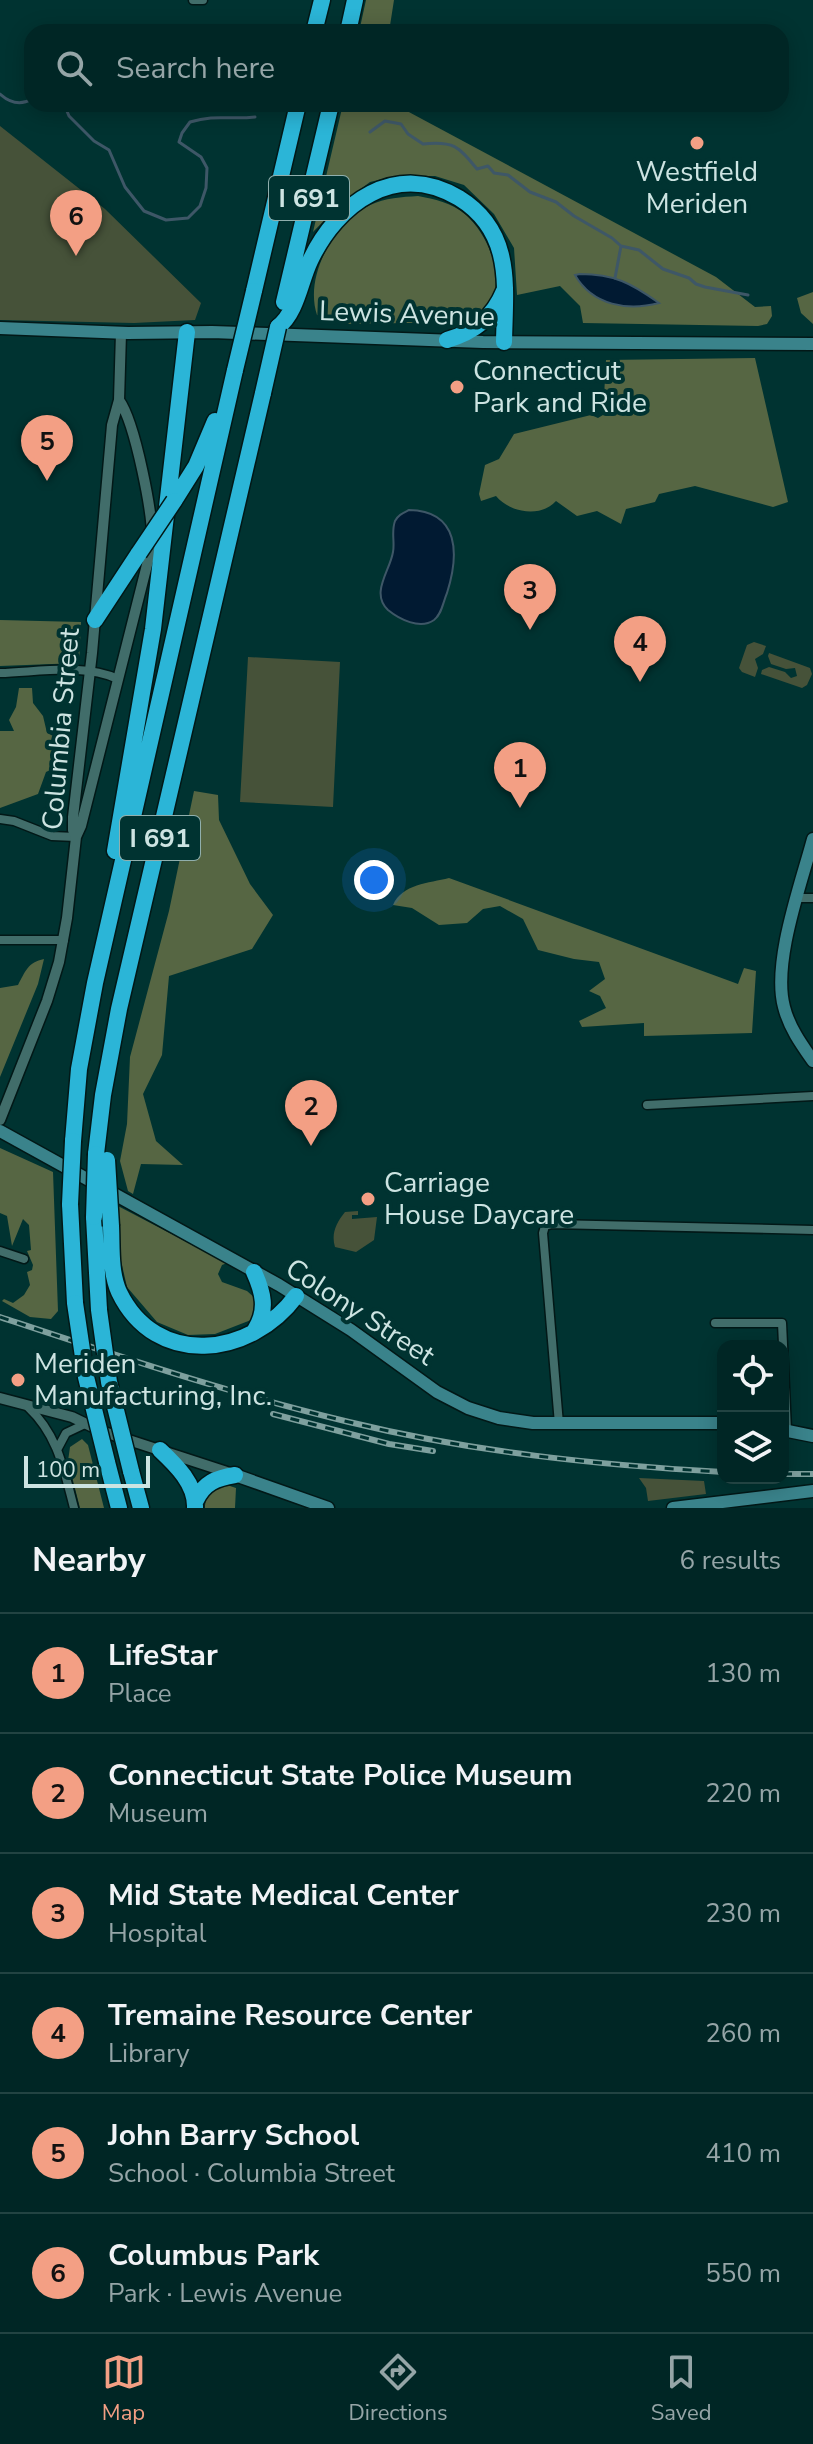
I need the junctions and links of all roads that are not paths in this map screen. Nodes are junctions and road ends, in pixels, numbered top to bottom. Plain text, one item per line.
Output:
1 (193, 0) edge
2 (203, 0) edge
3 (322, 0) edge
4 (355, 0) edge
5 (316, 24) edge
6 (350, 24) edge
7 (296, 112) edge
8 (329, 112) edge
9 (505, 286) junction
10 (292, 292) junction
11 (0, 328) edge
12 (187, 332) junction
13 (121, 333) junction
14 (447, 340) junction
15 (504, 342) junction
16 (813, 344) edge
17 (233, 375) junction
18 (119, 400) junction
19 (95, 620) junction
20 (91, 671) junction
21 (0, 673) edge
22 (118, 679) junction
23 (0, 819) edge
24 (76, 837) junction
25 (813, 839) edge
26 (797, 898) junction
27 (813, 898) edge
28 (109, 920) junction
29 (0, 940) edge
30 (64, 940) junction
31 (813, 1061) edge
32 (813, 1096) edge
33 (647, 1105) dead end
34 (0, 1120) edge
35 (0, 1131) edge
36 (102, 1157) junction
37 (813, 1230) edge
38 (0, 1251) edge
39 (24, 1259) dead end
40 (254, 1272) junction
41 (296, 1296) junction
42 (715, 1323) dead end
43 (254, 1332) junction
44 (0, 1398) edge
45 (28, 1407) junction
46 (784, 1412) edge
47 (717, 1423) edge
48 (85, 1424) junction
49 (559, 1424) junction
50 (789, 1431) edge
51 (813, 1436) edge
52 (58, 1448) junction
53 (160, 1450) junction
54 (235, 1475) junction
55 (813, 1491) edge
56 (744, 1503) edge
57 (196, 1504) edge
58 (74, 1508) edge
59 (119, 1508) edge
60 (141, 1508) edge
61 (328, 1508) edge
62 (673, 1508) edge

1 - 2 street
3 - 5 highway
4 - 6 highway
7 - 17 highway, I 691, bridge
8 - 10 highway, I 691
9 - 10 highway
9 - 14 highway
9 - 15 highway
10 - 36 highway, I 691, bridge
11 - 13 main road, Lewis Avenue
12 - 13 main road, Lewis Avenue
12 - 14 main road, Lewis Avenue
12 - 28 highway
13 - 18 street, Columbia Street
14 - 15 main road, Lewis Avenue
15 - 16 main road, Lewis Avenue
17 - 19 highway, bridge
17 - 28 highway, I 691
18 - 19 street, Columbia Street
18 - 22 street
19 - 20 street, Columbia Street
20 - 21 street
20 - 22 street
20 - 24 street, Columbia Street
22 - 24 street
23 - 24 street
24 - 30 street, Columbia Street
25 - 26 main road
26 - 27 street
26 - 31 main road
28 - 59 highway, I 691, bridge
29 - 30 street
30 - 34 street, Columbia Street
32 - 33 street
35 - 40 main road, Colony Street
36 - 43 highway, bridge
36 - 60 highway, I 691, bridge
37 - 49 street
38 - 39 street
40 - 41 main road, Colony Street
40 - 43 highway
41 - 43 highway
41 - 49 main road, Colony Street
42 - 46 street
44 - 45 street
45 - 48 street
45 - 52 street
47 - 49 main road, Colony Street
48 - 52 street
48 - 53 street
50 - 51 main road
52 - 58 street
53 - 54 street
53 - 57 highway
54 - 57 highway
54 - 61 main road
55 - 56 main road
56 - 62 main road

